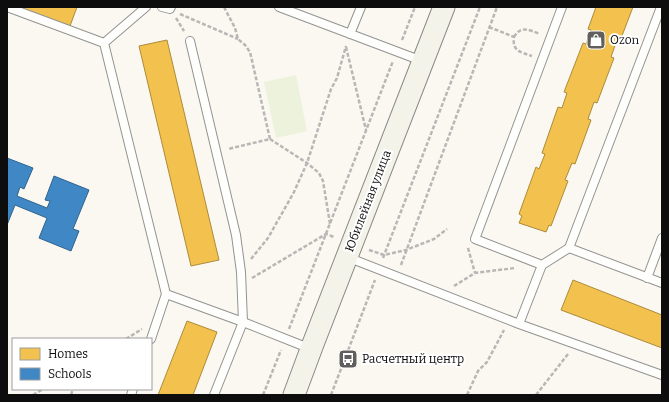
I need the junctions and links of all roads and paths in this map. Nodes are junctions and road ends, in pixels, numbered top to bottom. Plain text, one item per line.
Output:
1 (7, 7) edge
2 (146, 7) edge
3 (224, 7) edge
4 (279, 7) edge
5 (361, 7) edge
6 (415, 7) edge
7 (444, 7) edge
8 (480, 7) edge
9 (497, 7) edge
10 (562, 7) edge
11 (661, 7) edge
12 (168, 8) edge
13 (489, 27) junction
14 (350, 34) junction
15 (514, 37) junction
16 (550, 38) junction
17 (238, 39) junction
18 (190, 41) joint
19 (104, 43) junction
20 (346, 46) junction
21 (397, 52) junction
22 (542, 60) junction
23 (423, 62) junction
24 (366, 130) junction
25 (270, 139) junction
26 (216, 152) junction
27 (307, 163) junction
28 (330, 224) junction
29 (447, 229) dead end
30 (326, 234) junction
31 (662, 238) edge
32 (466, 243) dead end
33 (569, 248) junction
34 (349, 250) junction
35 (406, 250) junction
36 (384, 256) junction
37 (542, 265) junction
38 (379, 269) junction
39 (241, 272) junction
40 (475, 273) junction
41 (397, 276) junction
42 (648, 278) junction
43 (662, 283) edge
44 (242, 285) junction
45 (166, 294) junction
46 (442, 294) junction
47 (243, 322) junction
48 (519, 324) junction
49 (151, 338) edge
50 (285, 339) junction
51 (576, 344) junction
52 (311, 348) junction
53 (662, 375) edge
54 (214, 395) edge
55 (263, 395) edge
56 (294, 395) edge
57 (331, 395) edge
58 (467, 395) edge
59 (536, 395) edge

1 - 19 lane
2 - 19 lane
3 - 17 path
4 - 14 lane
5 - 14 lane
6 - 21 path
7 - 23 street, Юбилейная улица
8 - 36 path
9 - 13 path
10 - 16 lane
11 - 33 lane
12 - 17 path
12 - 18 path
13 - 15 path
13 - 35 path
14 - 20 path
14 - 21 lane
15 - 16 path
15 - 22 path
16 - 22 lane
17 - 25 path
18 - 26 lane
19 - 45 lane
20 - 24 path
20 - 27 path
21 - 23 lane
21 - 24 path
22 - 37 lane
23 - 34 street, Юбилейная улица
24 - 28 path
25 - 26 path
25 - 27 path
26 - 39 lane
27 - 28 path
27 - 39 path
28 - 30 path
29 - 35 path
30 - 34 path
30 - 44 path
30 - 50 path
31 - 42 lane
32 - 40 path
33 - 37 lane
33 - 42 lane
34 - 36 path
34 - 38 lane
34 - 52 street, Юбилейная улица
35 - 36 path
35 - 41 path
36 - 38 path
37 - 40 path
37 - 48 lane
38 - 41 lane
38 - 57 path
39 - 44 lane
40 - 46 path
41 - 46 lane
42 - 43 lane
44 - 47 lane
45 - 47 lane
45 - 49 lane
46 - 48 lane
47 - 50 lane
47 - 54 lane
48 - 51 lane
48 - 58 path
50 - 52 lane
50 - 55 path
51 - 53 lane
51 - 59 path
52 - 56 street, Юбилейная улица

